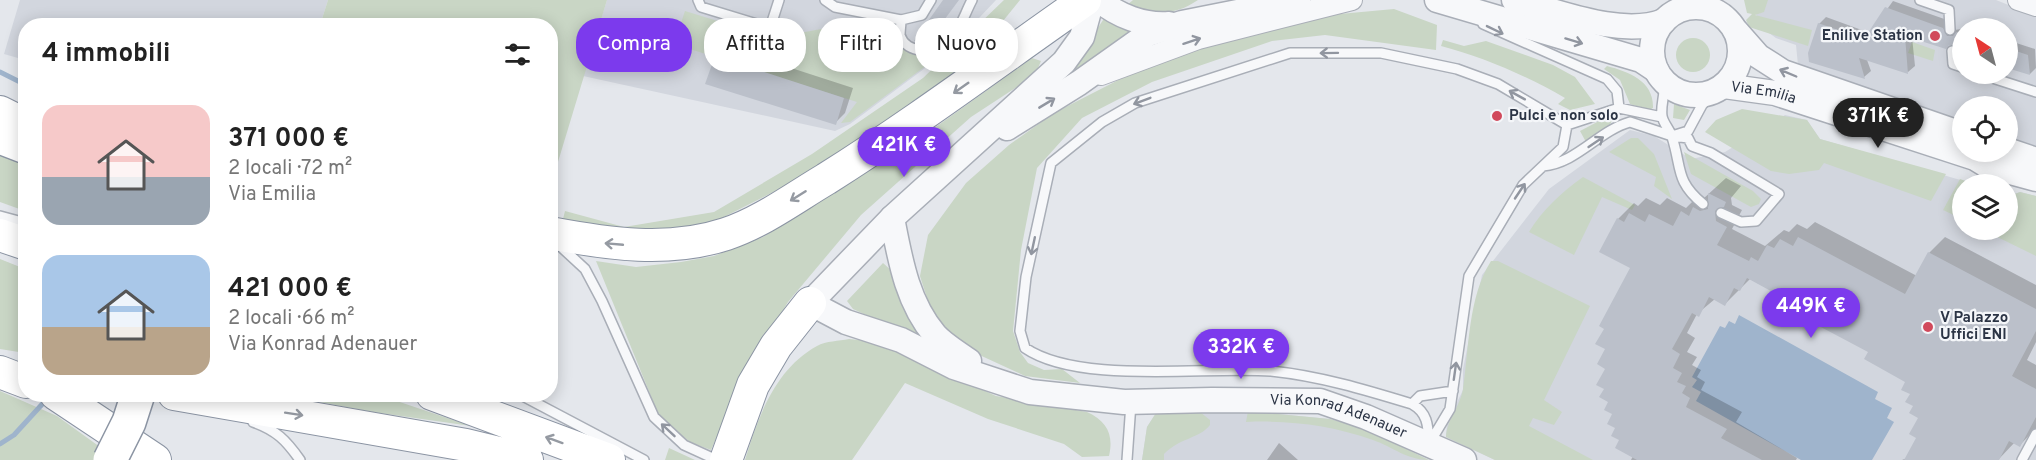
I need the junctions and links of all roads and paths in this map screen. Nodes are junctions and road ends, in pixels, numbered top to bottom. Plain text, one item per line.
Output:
1 (698, 0) edge
2 (779, 0) edge
3 (825, 0) edge
4 (931, 0) edge
5 (972, 0) edge
6 (1085, 0) edge
7 (1092, 0) edge
8 (1099, 0) edge
9 (1215, 0) edge
10 (1298, 0) edge
11 (1352, 0) edge
12 (1514, 0) edge
13 (1724, 0) edge
14 (1920, 0) edge
15 (2018, 0) edge
16 (1441, 1) edge
17 (2036, 6) edge
18 (1674, 11) edge
19 (891, 18) edge
20 (903, 20) edge
21 (1173, 24) junction
22 (1734, 28) junction
23 (1950, 30) dead end
24 (903, 39) edge
25 (1659, 74) junction
26 (1078, 83) junction
27 (2011, 84) edge
28 (1718, 89) junction
29 (2036, 92) edge
30 (1619, 108) junction
31 (0, 112) edge
32 (1662, 117) junction
33 (18, 121) edge
34 (1567, 125) junction
35 (1952, 131) edge
36 (1672, 136) junction
37 (0, 137) edge
38 (18, 144) edge
39 (1952, 151) edge
40 (2018, 154) edge
41 (2036, 160) edge
42 (1982, 162) edge
43 (1997, 162) edge
44 (1543, 166) junction
45 (945, 169) junction
46 (2036, 174) edge
47 (2036, 179) edge
48 (1703, 204) dead end
49 (1721, 213) dead end
50 (0, 216) edge
51 (892, 218) junction
52 (18, 221) edge
53 (558, 234) edge
54 (0, 235) edge
55 (18, 241) edge
56 (558, 245) edge
57 (810, 303) junction
58 (0, 370) edge
59 (18, 371) edge
60 (18, 378) edge
61 (993, 378) junction
62 (1452, 391) junction
63 (68, 402) edge
64 (135, 402) edge
65 (190, 402) edge
66 (220, 402) edge
67 (453, 402) edge
68 (534, 402) edge
69 (1131, 402) junction
70 (1412, 404) junction
71 (231, 415) dead end
72 (242, 419) dead end
73 (2036, 434) edge
74 (1429, 444) junction
75 (724, 458) edge
76 (110, 460) edge
77 (155, 460) edge
78 (300, 460) edge
79 (527, 460) edge
80 (609, 460) edge
81 (644, 460) edge
82 (1126, 460) edge
83 (1464, 460) edge
84 (2022, 460) edge

1 - 2 lane
3 - 19 lane
4 - 20 lane
5 - 24 lane
6 -> 53 highway
7 - 45 street
8 - 21 street
9 - 21 street
10 - 21 street
26 -> 11 street
12 - 18 street
13 - 22 street
14 - 23 lane
15 - 17 street
16 -> 25 street
16 -> 30 lane
18 - 22 street
18 - 25 street
21 - 26 street
22 - 28 street
35 -> 22 street, Via Emilia
25 - 28 street
25 - 32 lane
45 -> 26 street
27 - 29 lane
28 - 36 lane
28 - 39 street, Via Emilia
30 - 32 lane
30 - 34 lane
31 - 33 highway
32 - 36 lane
34 - 44 lane
34 -> 70 lane
44 -> 36 lane
36 - 48 lane
36 - 49 lane
37 - 38 highway
40 - 41 street
42 - 47 street, Via Emilia
43 - 46 street, Via Emilia
62 -> 44 lane
45 - 51 street
50 - 52 lane
51 - 57 street
51 - 61 street, Via Konrad Adenauer
54 - 55 highway
75 -> 56 lane
57 - 61 street, Via Konrad Adenauer
57 - 75 highway
58 - 59 highway
58 - 60 highway
61 - 69 street, Via Konrad Adenauer
62 - 70 lane
62 - 74 lane
63 - 77 highway
64 - 76 highway, bridge
65 - 71 lane
66 -> 79 highway
80 -> 67 highway
68 - 81 lane
69 - 74 street, Via Konrad Adenauer
69 - 82 lane
70 - 74 lane
72 - 78 lane
73 - 84 lane
74 - 83 street, Via Konrad Adenauer

